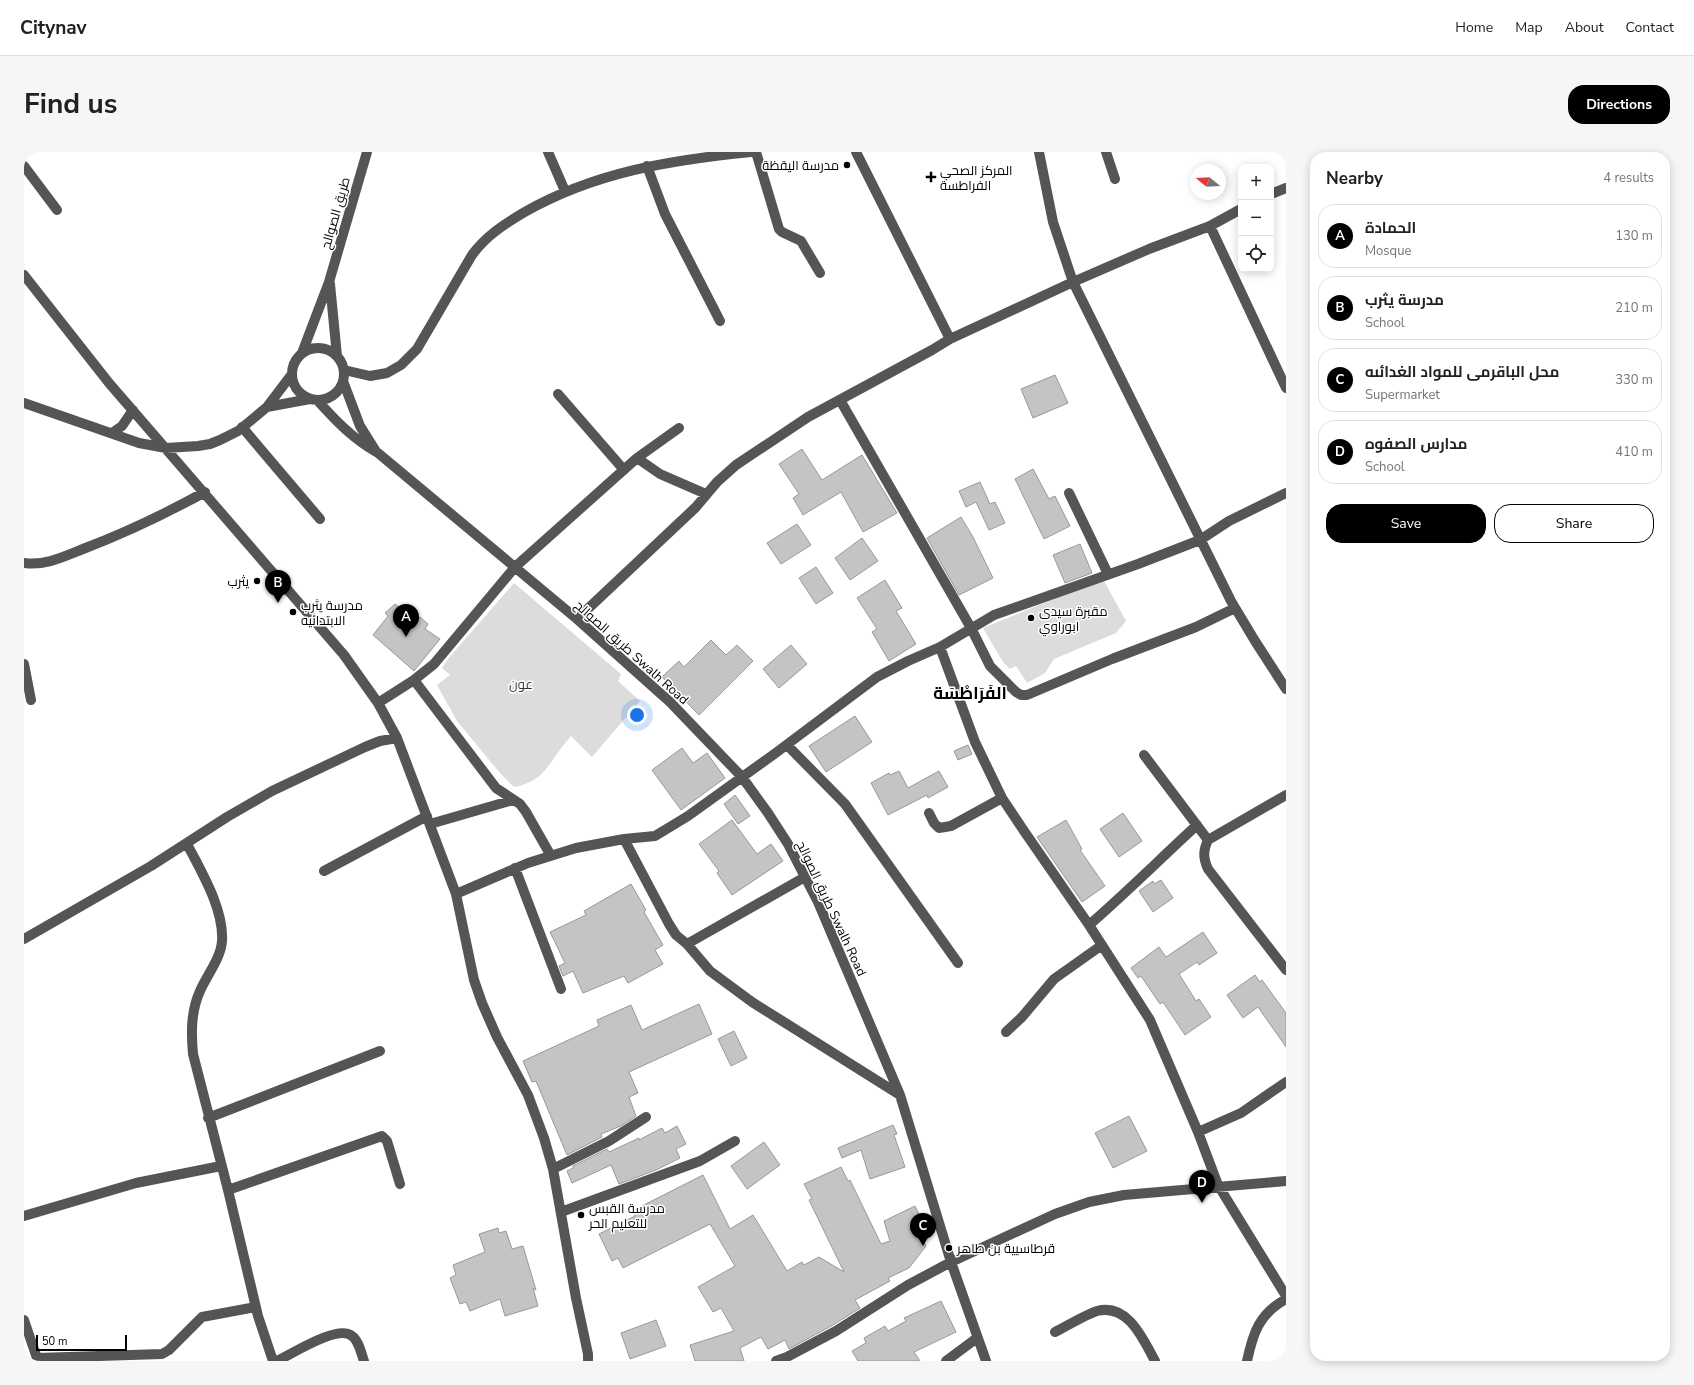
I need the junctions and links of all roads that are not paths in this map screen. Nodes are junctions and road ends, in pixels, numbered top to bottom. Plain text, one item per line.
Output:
1 (367, 152) edge
2 (548, 152) edge
3 (751, 152) edge
4 (756, 152) edge
5 (856, 152) edge
6 (1039, 152) edge
7 (1106, 152) edge
8 (24, 166) edge
9 (647, 166) junction
10 (1115, 179) dead end
11 (1286, 188) edge
12 (565, 191) junction
13 (1274, 193) edge
14 (57, 210) dead end
15 (1238, 211) edge
16 (1210, 226) junction
17 (820, 273) dead end
18 (24, 275) edge
19 (329, 282) junction
20 (1073, 282) junction
21 (720, 321) dead end
22 (950, 339) junction
23 (302, 354) junction
24 (338, 356) junction
25 (344, 370) junction
26 (292, 374) junction
27 (343, 381) junction
28 (1286, 388) edge
29 (558, 394) dead end
30 (313, 399) junction
31 (840, 400) junction
32 (24, 403) edge
33 (267, 407) junction
34 (133, 410) junction
35 (242, 427) junction
36 (679, 428) dead end
37 (112, 433) junction
38 (166, 448) junction
39 (378, 454) junction
40 (637, 458) junction
41 (624, 470) junction
42 (205, 492) junction
43 (1286, 492) edge
44 (1069, 493) dead end
45 (706, 494) junction
46 (320, 519) dead end
47 (1200, 540) junction
48 (24, 563) edge
49 (515, 567) junction
50 (1108, 574) junction
51 (1235, 608) junction
52 (577, 619) junction
53 (971, 628) junction
54 (940, 648) junction
55 (24, 664) edge
56 (414, 680) junction
57 (1286, 689) edge
58 (31, 700) dead end
59 (378, 702) junction
60 (397, 738) junction
61 (787, 745) junction
62 (1144, 755) dead end
63 (742, 777) junction
64 (1286, 794) edge
65 (1002, 798) junction
66 (514, 800) junction
67 (929, 813) dead end
68 (429, 820) junction
69 (1197, 826) junction
70 (624, 839) junction
71 (1208, 840) junction
72 (187, 844) junction
73 (551, 856) junction
74 (515, 868) junction
75 (324, 871) dead end
76 (805, 877) junction
77 (456, 894) junction
78 (1089, 925) junction
79 (24, 938) edge
80 (687, 944) junction
81 (1102, 945) junction
82 (958, 963) dead end
83 (1286, 970) edge
84 (561, 989) dead end
85 (1006, 1032) dead end
86 (380, 1051) dead end
87 (1286, 1082) edge
88 (900, 1096) junction
89 (646, 1117) dead end
90 (208, 1118) junction
91 (1198, 1132) junction
92 (735, 1141) dead end
93 (221, 1166) junction
94 (553, 1169) junction
95 (1286, 1181) edge
96 (400, 1184) dead end
97 (1218, 1185) junction
98 (228, 1190) junction
99 (560, 1212) junction
100 (24, 1216) edge
101 (950, 1262) junction
102 (1286, 1296) edge
103 (1286, 1299) edge
104 (256, 1307) junction
105 (24, 1320) edge
106 (1055, 1332) dead end
107 (978, 1338) junction
108 (37, 1360) edge
109 (273, 1361) edge
110 (277, 1361) edge
111 (364, 1361) edge
112 (588, 1361) edge
113 (776, 1361) edge
114 (946, 1361) edge
115 (986, 1361) edge
116 (1155, 1361) edge
117 (1247, 1361) edge

1 - 19 street, طريق الصوالح
2 - 12 street
3 - 9 street
4 - 17 street
5 - 22 street
6 - 20 street
7 - 10 street
8 - 14 street
9 - 12 street
9 - 21 street
11 - 13 street
12 - 25 street
15 - 16 street
16 - 20 street
16 - 28 street
18 - 34 street
19 - 23 street, طريق الصوالح
19 - 24 street
20 - 22 street
20 - 47 street
22 - 31 street
23 - 24 street
23 - 26 street
24 - 25 street
25 - 27 street
26 - 30 street
26 - 33 street
27 - 30 street
27 - 39 street
29 - 41 street
30 - 33 street
30 - 39 street
31 - 45 street
31 - 53 street
32 - 37 street
33 - 35 street
34 - 37 street
34 - 38 street
35 - 38 street
35 - 46 street
36 - 40 street
37 - 38 street
38 - 42 street
39 - 49 street, طريق الصوالح Swalh Road
40 - 41 street
40 - 45 street
41 - 49 street
42 - 48 street
42 - 59 street
43 - 47 street
44 - 50 street
45 - 52 street
47 - 50 street
47 - 51 street
49 - 52 street, طريق الصوالح Swalh Road
49 - 56 street
50 - 53 street
51 - 53 street
51 - 57 street
52 - 63 street, طريق الصوالح Swalh Road
53 - 54 street
54 - 61 street
54 - 65 street
55 - 58 street
56 - 59 street
56 - 66 street
59 - 60 street
60 - 68 street
60 - 72 street
61 - 63 street
61 - 82 street
62 - 69 street
63 - 70 street
63 - 76 street, طريق الصوالح Swalh Road
64 - 71 street
65 - 67 street
65 - 78 street
66 - 68 street
66 - 73 street
68 - 75 street
68 - 77 street
69 - 71 street
69 - 78 street
70 - 73 street
70 - 80 street
71 - 83 street
72 - 79 street
72 - 90 street
73 - 74 street
74 - 77 street
74 - 84 street
76 - 80 street
76 - 88 street, طريق الصوالح Swalh Road
77 - 94 street
78 - 81 street
80 - 88 street
81 - 85 street
81 - 91 street
86 - 90 street
87 - 91 street
88 - 101 street, طريق الصوالح Swalh Road
89 - 94 street
90 - 93 street
91 - 97 street
92 - 99 street
93 - 98 street
93 - 100 street
94 - 99 street
95 - 97 street
96 - 98 street
97 - 101 street
97 - 102 street
98 - 104 street
99 - 112 street
101 - 107 street, طريق الصوالح Swalh Road
101 - 113 street
103 - 117 street
104 - 108 street
104 - 109 street
105 - 108 street
106 - 116 street
107 - 114 street
107 - 115 street, طريق الصوالح Swalh Road
110 - 111 street

